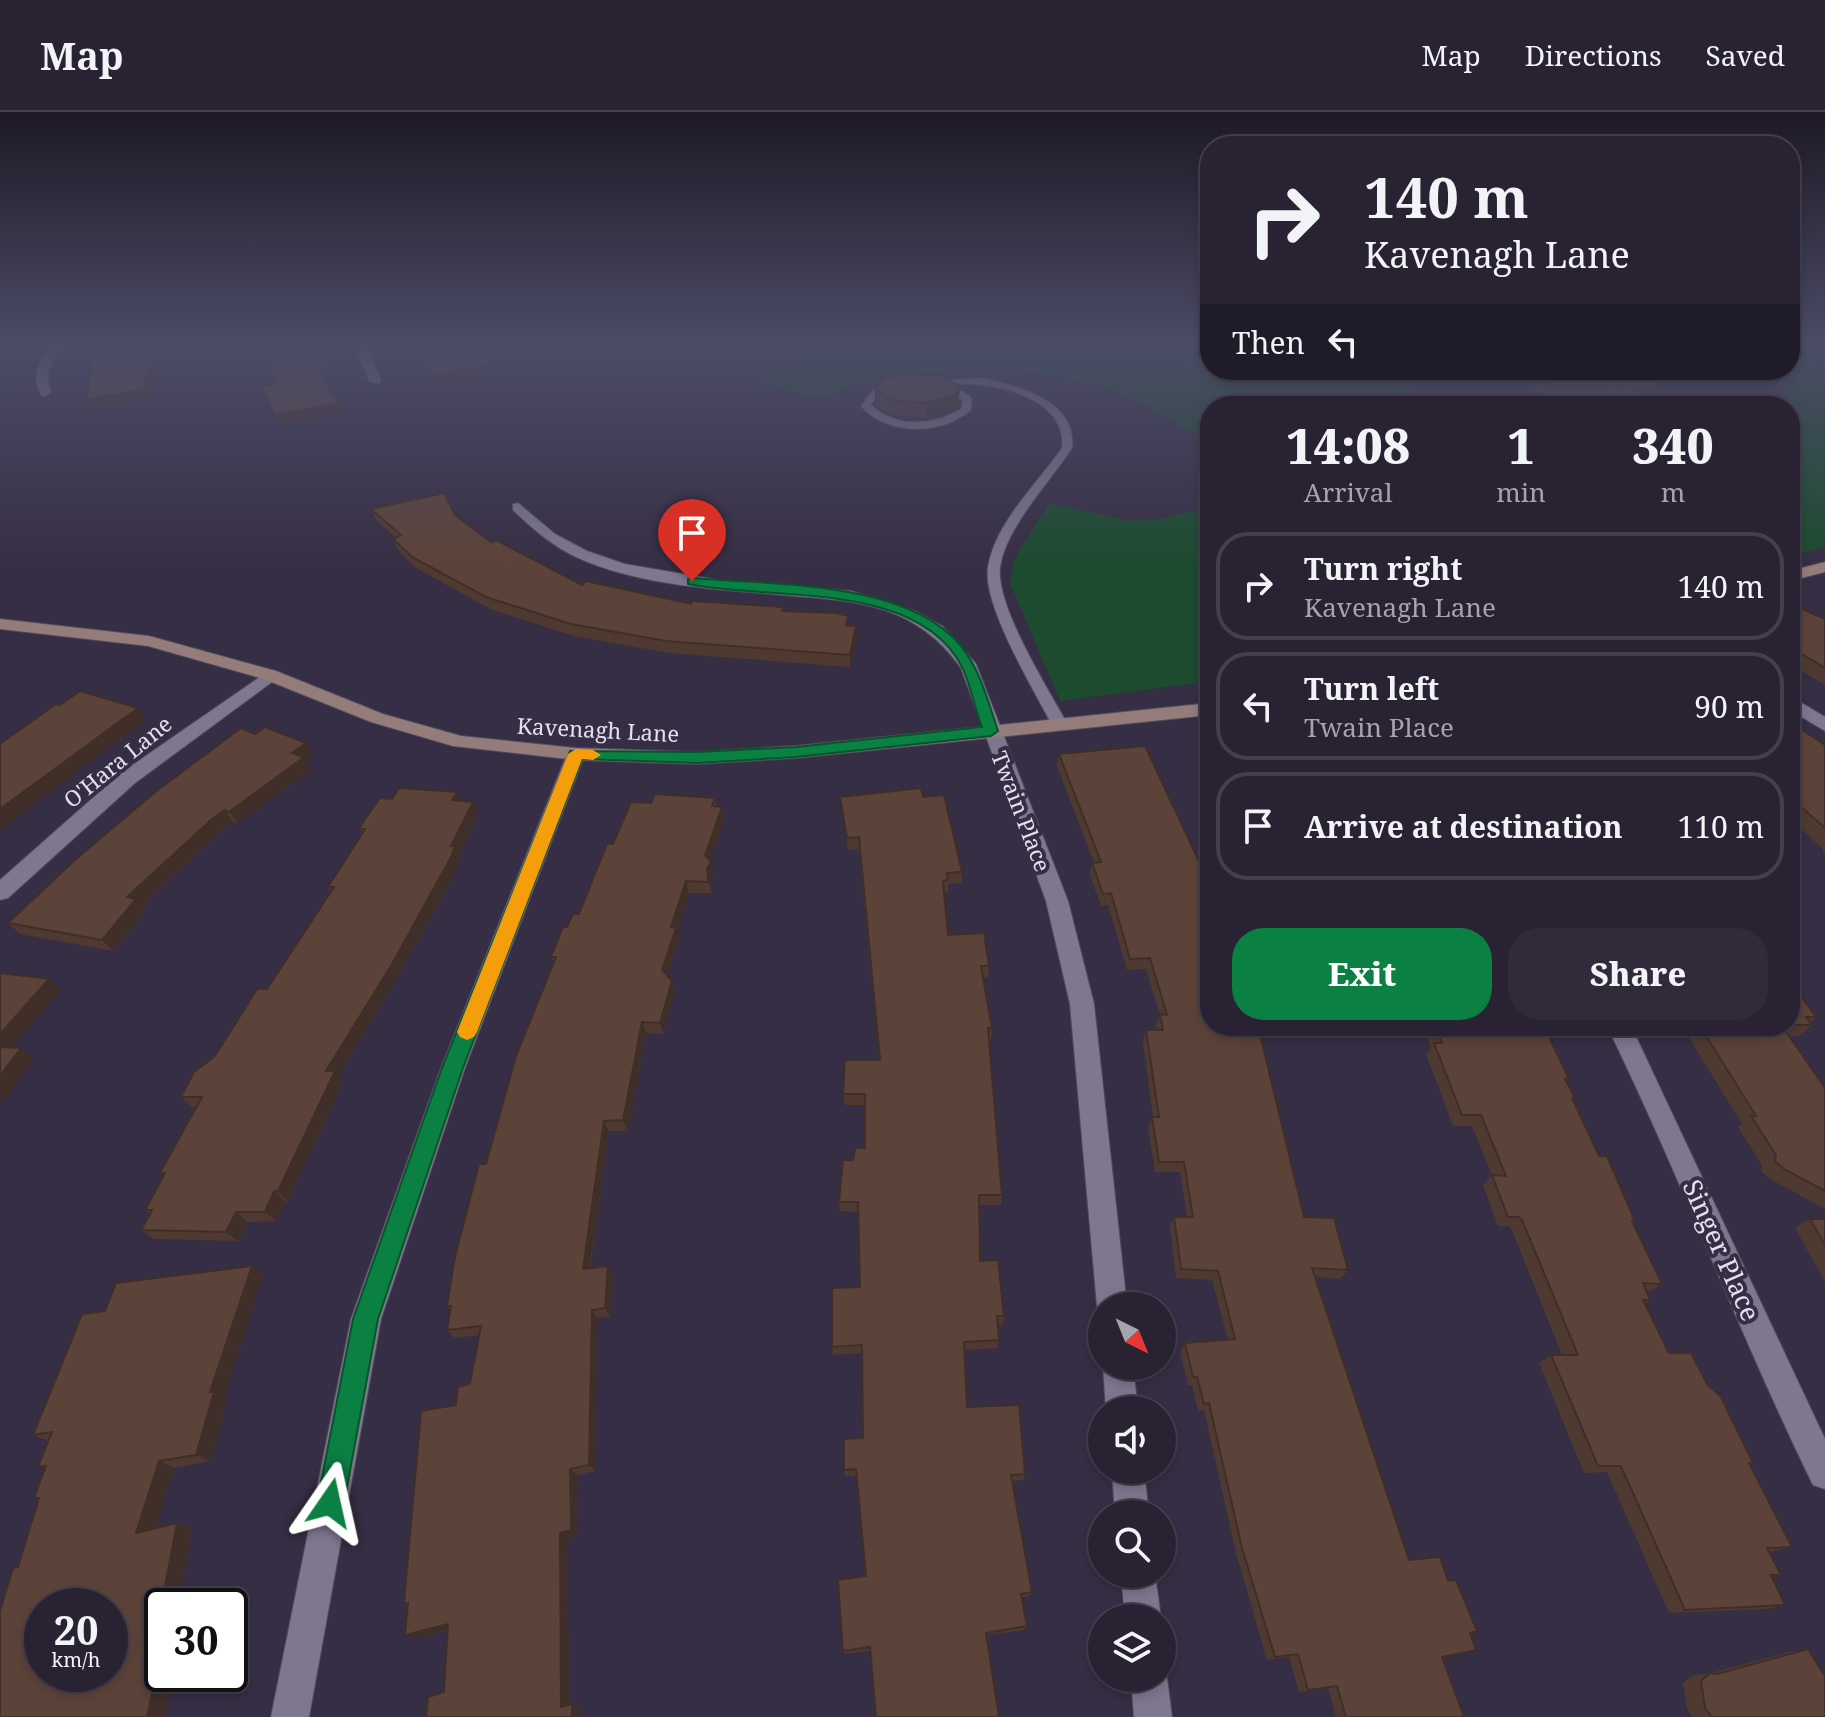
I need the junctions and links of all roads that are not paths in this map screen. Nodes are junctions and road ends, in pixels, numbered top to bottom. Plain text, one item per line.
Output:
1 (880, 418) edge
2 (955, 418) edge
3 (1059, 418) edge
4 (518, 507) dead end
5 (1825, 567) edge
6 (1800, 573) edge
7 (0, 624) edge
8 (270, 675) junction
9 (1800, 709) edge
10 (1200, 710) edge
11 (1060, 725) junction
12 (1825, 725) edge
13 (991, 731) junction
14 (576, 754) junction
15 (0, 892) edge
16 (1624, 1036) edge
17 (1111, 1292) edge
18 (1825, 1473) edge
19 (1150, 1692) edge
20 (290, 1717) edge
21 (1153, 1717) edge

1 - 2 lane
3 - 11 lane
4 - 13 street, Twain Place
5 - 6 main road
7 - 8 main road, Kavenagh Lane
8 - 14 main road, Kavenagh Lane
8 - 15 street, O'Hara Lane
9 - 12 street
10 - 11 main road, Kavenagh Lane
11 - 13 main road, Kavenagh Lane
13 - 14 main road, Kavenagh Lane
13 - 17 street, Twain Place
14 - 20 street
16 - 18 street, Singer Place
19 - 21 street

